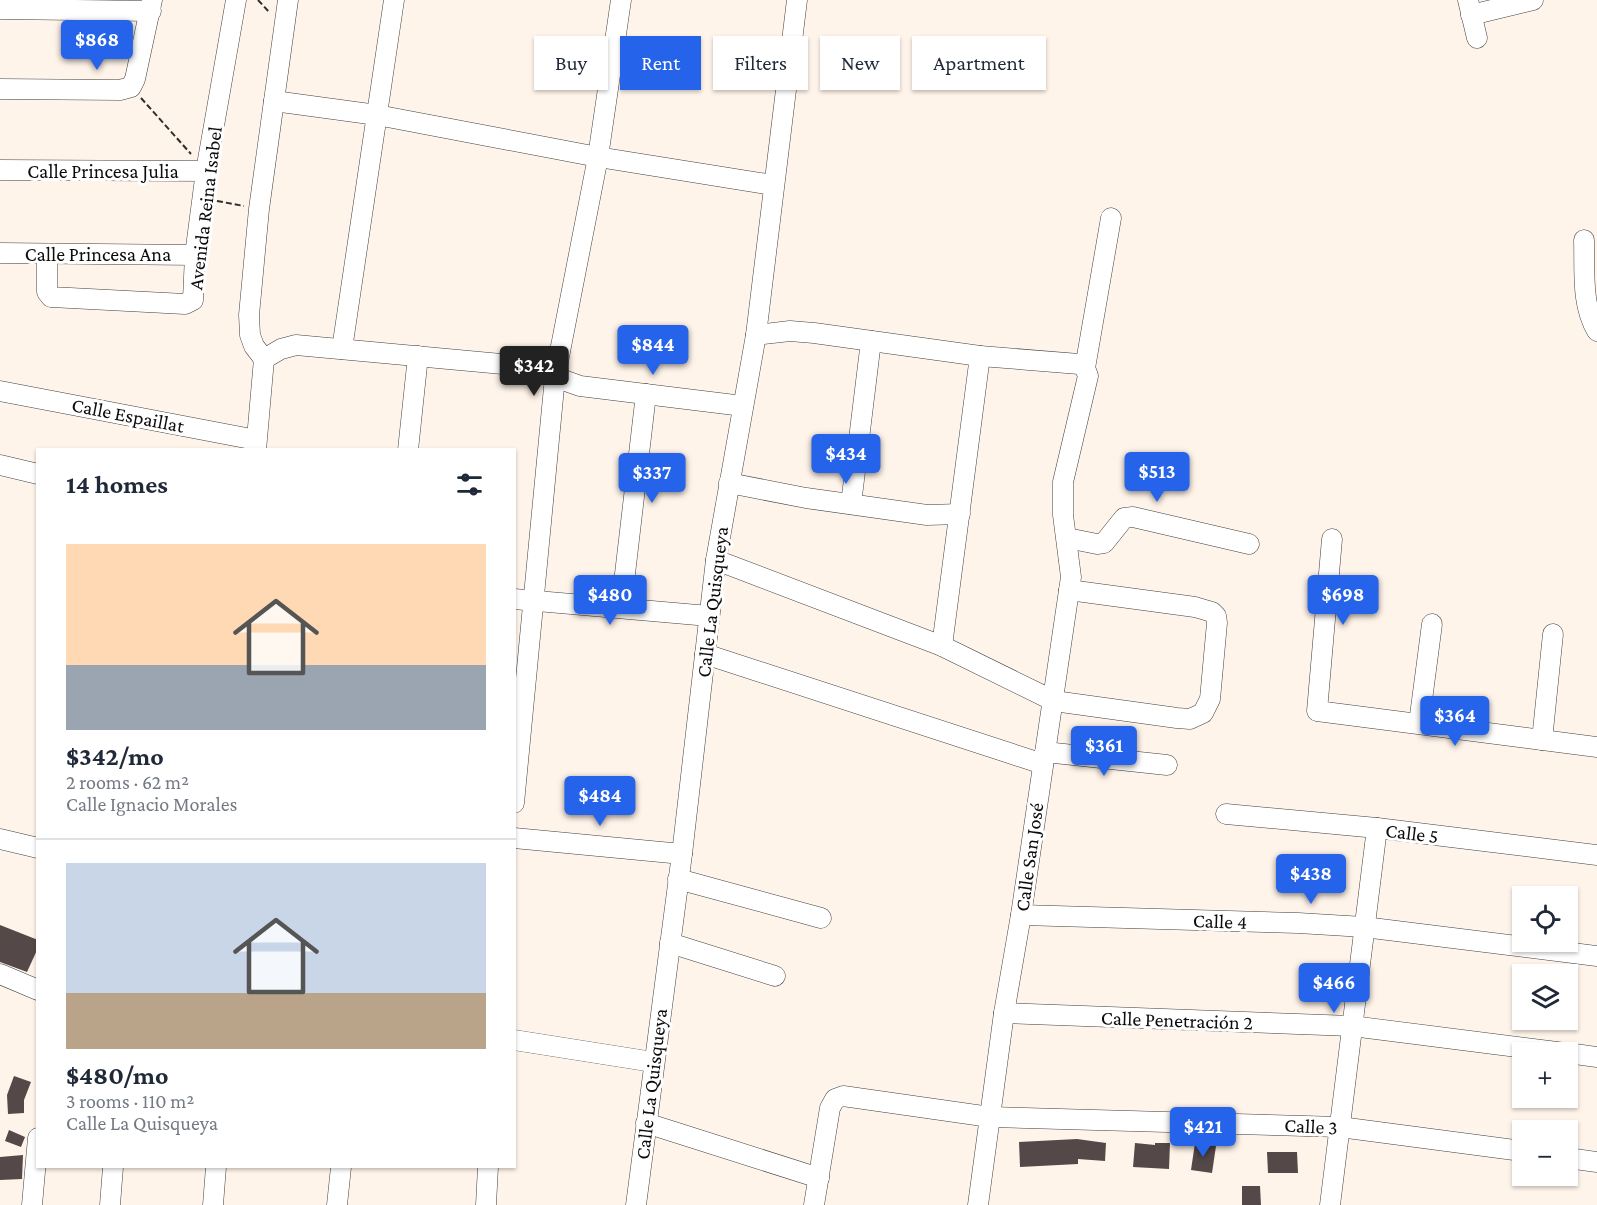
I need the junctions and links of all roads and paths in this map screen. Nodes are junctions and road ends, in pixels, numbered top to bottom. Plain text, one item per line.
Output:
1 (236, 0) edge
2 (288, 0) edge
3 (394, 0) edge
4 (621, 0) edge
5 (797, 0) edge
6 (1533, 0) edge
7 (151, 6) edge
8 (1470, 8) edge
9 (0, 9) edge
10 (1477, 38) dead end
11 (131, 87) junction
12 (0, 88) edge
13 (274, 101) junction
14 (377, 115) junction
15 (598, 158) junction
16 (0, 170) edge
17 (206, 171) junction
18 (774, 185) junction
19 (203, 198) junction
20 (259, 209) junction
21 (1111, 218) dead end
22 (1584, 240) dead end
23 (0, 253) edge
24 (47, 254) junction
25 (195, 255) junction
26 (1597, 331) edge
27 (756, 335) junction
28 (870, 340) junction
29 (342, 349) junction
30 (418, 356) junction
31 (980, 356) junction
32 (264, 359) junction
33 (1085, 368) junction
34 (555, 377) junction
35 (0, 391) edge
36 (646, 394) junction
37 (743, 406) junction
38 (256, 445) edge
39 (408, 448) edge
40 (0, 465) edge
41 (36, 474) edge
42 (729, 483) junction
43 (851, 504) junction
44 (960, 514) junction
45 (1067, 538) junction
46 (1332, 539) dead end
47 (1249, 544) dead end
48 (716, 560) junction
49 (1069, 590) junction
50 (523, 600) edge
51 (621, 608) junction
52 (709, 616) junction
53 (1432, 624) dead end
54 (1552, 634) dead end
55 (942, 646) junction
56 (705, 654) junction
57 (1054, 701) junction
58 (1419, 723) junction
59 (1542, 740) junction
60 (1597, 747) edge
61 (516, 758) edge
62 (1044, 758) junction
63 (1167, 765) dead end
64 (1226, 814) dead end
65 (1377, 828) junction
66 (516, 838) edge
67 (0, 839) edge
68 (36, 848) edge
69 (682, 854) junction
70 (1597, 855) edge
71 (678, 879) junction
72 (1021, 915) junction
73 (821, 918) dead end
74 (1364, 927) junction
75 (670, 943) junction
76 (1597, 956) edge
77 (0, 974) edge
78 (775, 976) dead end
79 (36, 989) edge
80 (1004, 1013) junction
81 (1352, 1026) junction
82 (516, 1040) edge
83 (1512, 1046) edge
84 (1578, 1055) edge
85 (1597, 1057) edge
86 (653, 1062) junction
87 (990, 1117) junction
88 (646, 1123) junction
89 (1340, 1127) junction
90 (1512, 1150) edge
91 (1578, 1159) edge
92 (36, 1160) edge
93 (1597, 1162) edge
94 (113, 1168) edge
95 (216, 1168) edge
96 (341, 1168) edge
97 (488, 1168) edge
98 (819, 1178) junction
99 (32, 1205) edge
100 (110, 1205) edge
101 (213, 1205) edge
102 (337, 1205) edge
103 (486, 1205) edge
104 (636, 1205) edge
105 (814, 1205) edge
106 (978, 1205) edge
107 (1330, 1205) edge

1 - 17 street, Avenida Reina Isabel
2 - 13 street
3 - 14 street
4 - 15 street
5 - 18 street, Calle La Quisqueya
6 - 8 street
7 - 9 street
7 - 11 street
8 - 10 street
11 - 12 street
11 - 17 path
13 - 14 street
13 - 20 street
14 - 15 street
14 - 29 street
15 - 18 street
15 - 34 street
16 - 17 street, Calle Princesa Julia
17 - 19 street, Avenida Reina Isabel
18 - 27 street, Calle La Quisqueya
19 - 20 path
19 - 25 street, Avenida Reina Isabel
20 - 32 street
21 - 33 street, Calle San José
22 - 26 street
23 - 24 street, Calle Princesa Ana
24 - 25 street, Calle Princesa Ana
24 - 25 street, Avenida Reina Isabel
27 - 28 street
27 - 37 street, Calle La Quisqueya
28 - 31 street
28 - 43 street
29 - 30 street
29 - 32 street
30 - 34 street
30 - 39 street
31 - 33 street
31 - 44 street
32 - 38 street
33 - 45 street, Calle San José
34 - 36 street
34 - 50 street
35 - 38 street, Calle Espaillat
36 - 37 street
36 - 51 street
37 - 42 street, Calle La Quisqueya
40 - 41 street
42 - 43 street
42 - 48 street, Calle La Quisqueya
43 - 44 street
44 - 55 street
45 - 47 street
45 - 49 street, Calle San José
46 - 58 street
48 - 52 street, Calle La Quisqueya
48 - 55 street
49 - 57 street, Calle San José
49 - 57 street
50 - 51 street
50 - 61 street
51 - 52 street
52 - 56 street, Calle La Quisqueya
53 - 58 street
54 - 59 street
55 - 57 street
56 - 62 street
56 - 69 street, Calle La Quisqueya
57 - 62 street, Calle San José
58 - 59 street
59 - 60 street
62 - 63 street
62 - 72 street, Calle San José
64 - 65 street, Calle 5
65 - 70 street, Calle 5
65 - 74 street
66 - 69 street
67 - 68 street
69 - 71 street, Calle La Quisqueya
71 - 73 street
71 - 75 street, Calle La Quisqueya
72 - 74 street, Calle 4
72 - 80 street, Calle San José
74 - 76 street, Calle 4
74 - 81 street
75 - 78 street
75 - 86 street, Calle La Quisqueya
77 - 79 street
80 - 81 street, Calle Penetración 2
80 - 87 street, Calle San José
81 - 83 street, Calle Penetración 2
81 - 89 street
82 - 86 street
84 - 85 street, Calle Penetración 2
86 - 88 street, Calle La Quisqueya
87 - 89 street, Calle 3
87 - 98 street, Calle 3
87 - 106 street, Calle San José
88 - 98 street
88 - 104 street, Calle La Quisqueya
89 - 90 street, Calle 3
89 - 107 street
91 - 93 street
92 - 99 street
94 - 100 street
95 - 101 street
96 - 102 street
97 - 103 street
98 - 105 street

